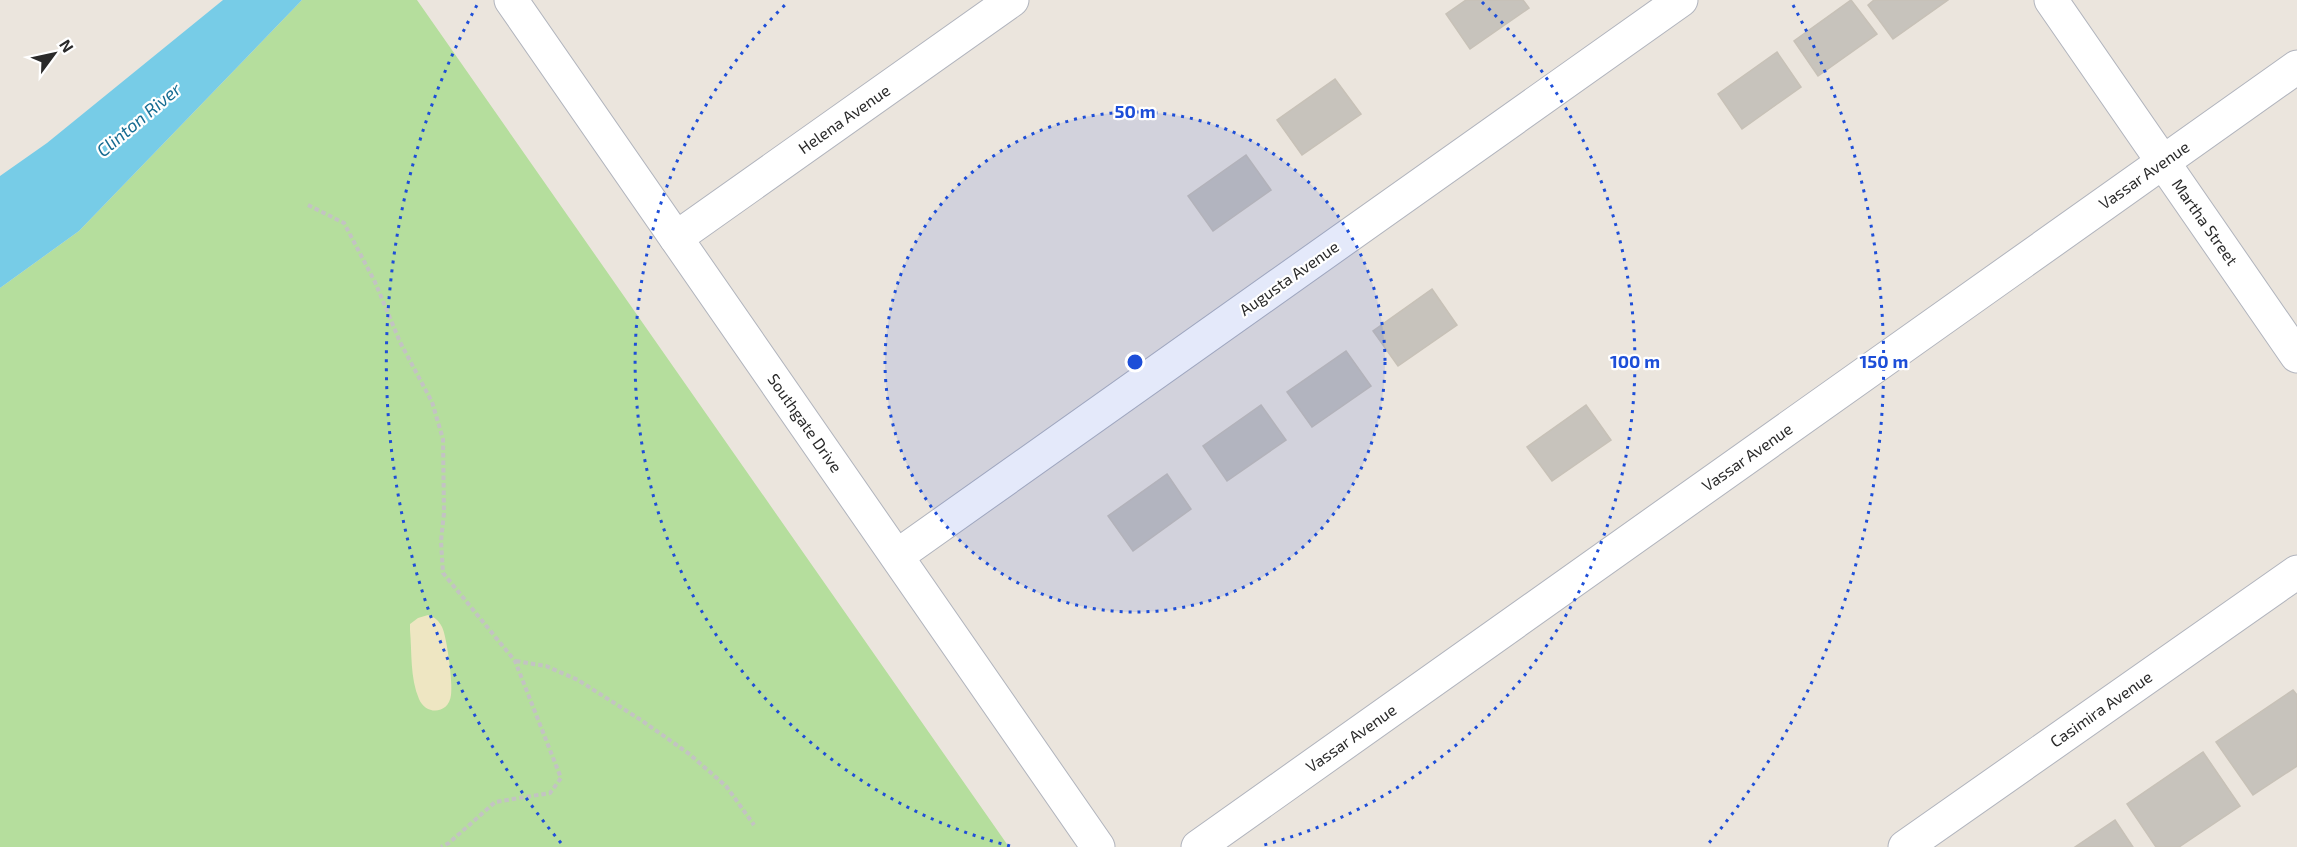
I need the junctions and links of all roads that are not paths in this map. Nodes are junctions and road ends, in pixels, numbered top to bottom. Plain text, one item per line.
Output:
1 (511, 0) edge
2 (1012, 0) edge
3 (1681, 0) edge
4 (2051, 0) edge
5 (2297, 67) edge
6 (2163, 162) junction
7 (676, 238) junction
8 (2297, 356) edge
9 (897, 556) junction
10 (2297, 572) edge
11 (1098, 847) edge
12 (1198, 847) edge
13 (1905, 847) edge

1 - 7 street, Southgate Drive
2 - 7 street, Helena Avenue
3 - 9 street, Augusta Avenue
4 - 6 street, Martha Street
5 - 6 street, Vassar Avenue
6 - 8 street, Martha Street
6 - 12 street, Vassar Avenue
7 - 9 street, Southgate Drive
9 - 11 street, Southgate Drive
10 - 13 street, Casimira Avenue

